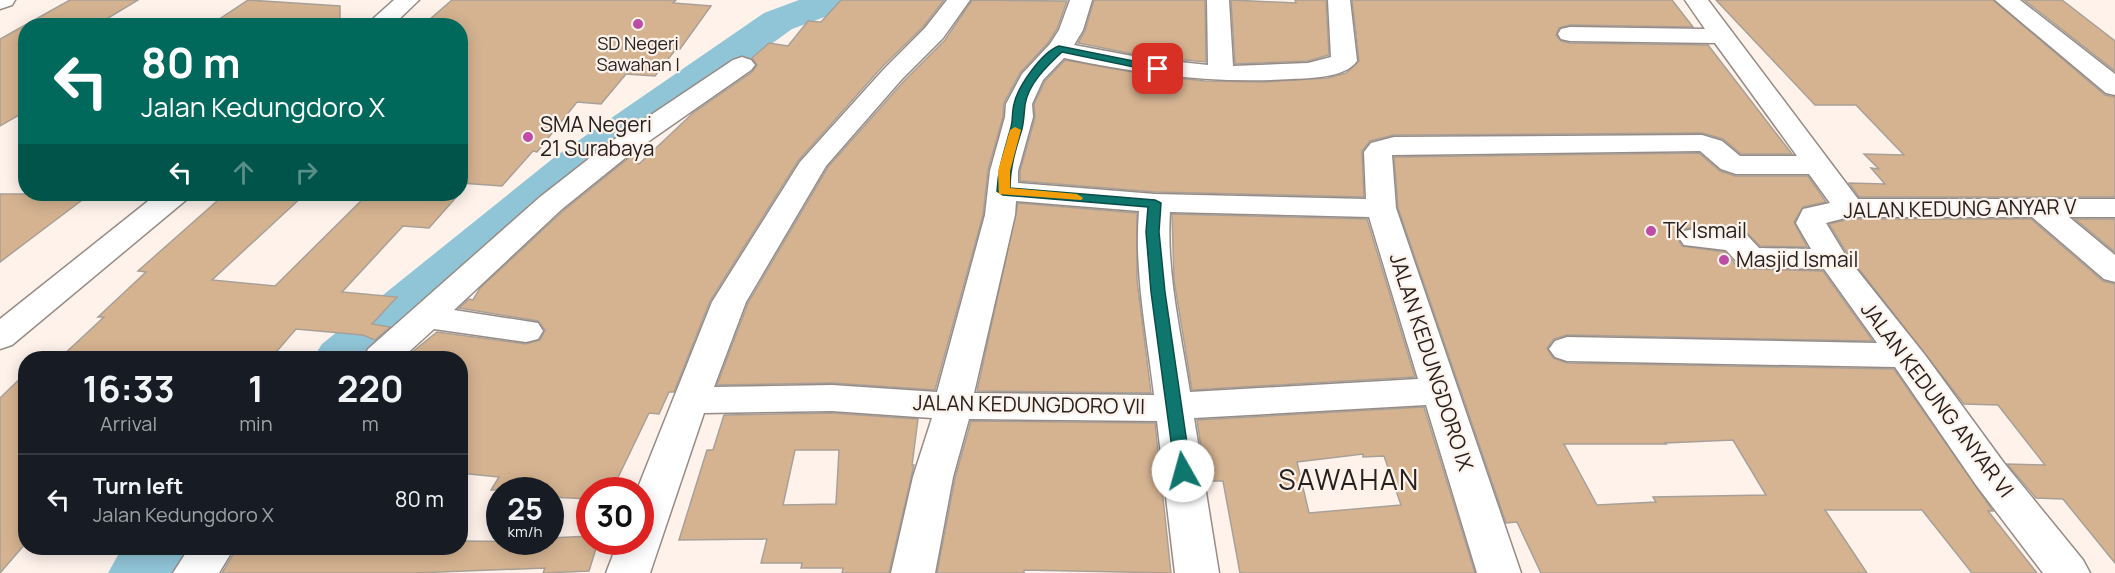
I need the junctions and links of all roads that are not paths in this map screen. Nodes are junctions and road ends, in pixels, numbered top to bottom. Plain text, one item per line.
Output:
1 (4, 0) edge
2 (408, 0) edge
3 (959, 0) edge
4 (1081, 0) edge
5 (1218, 0) edge
6 (1339, 0) edge
7 (1696, 0) edge
8 (2006, 0) edge
9 (0, 2) edge
10 (386, 18) edge
11 (1570, 34) dead end
12 (1723, 36) junction
13 (1059, 49) junction
14 (742, 65) dead end
15 (1221, 74) junction
16 (2115, 87) edge
17 (1818, 165) junction
18 (1003, 191) junction
19 (166, 201) edge
20 (1155, 203) junction
21 (1381, 208) junction
22 (1849, 208) junction
23 (2040, 208) junction
24 (2115, 208) edge
25 (1811, 223) joint
26 (1695, 238) dead end
27 (1833, 260) junction
28 (2115, 272) edge
29 (427, 317) junction
30 (526, 331) dead end
31 (0, 337) edge
32 (1567, 349) dead end
33 (389, 351) edge
34 (1905, 355) junction
35 (1440, 391) junction
36 (690, 400) junction
37 (954, 406) junction
38 (1175, 407) junction
39 (654, 500) edge
40 (208, 555) edge
41 (634, 555) edge
42 (195, 573) edge
43 (628, 573) edge
44 (913, 573) edge
45 (1197, 573) edge
46 (1499, 573) edge
47 (2068, 573) edge

1 - 9 street
2 - 10 street
3 - 36 street
4 - 13 street
5 - 15 street
6 - 15 street
7 - 12 street
8 - 16 street
11 - 12 street
12 - 17 street
13 - 15 street
13 - 18 street
14 - 29 street
17 - 21 street, JALAN KEDUNGDORO IX
17 - 22 street
18 - 20 street
18 - 37 street
19 - 31 street
20 - 21 street
20 - 38 street
21 - 35 street, JALAN KEDUNGDORO IX
22 - 23 street, JALAN KEDUNG ANYAR V
22 - 25 street, JALAN KEDUNG ANYAR V
23 - 24 street, JALAN KEDUNG ANYAR V
23 - 28 street
25 - 27 street, JALAN KEDUNG ANYAR VI
26 - 27 street
27 - 34 street, JALAN KEDUNG ANYAR VI
29 - 30 street
29 - 33 street
32 - 34 street
34 - 47 street, JALAN KEDUNG ANYAR VI
35 - 38 street, JALAN KEDUNGDORO VII
35 - 46 street, JALAN KEDUNGDORO IX
36 - 37 street, JALAN KEDUNGDORO VII
36 - 39 street
37 - 38 street, JALAN KEDUNGDORO VII
37 - 44 street
38 - 45 street
40 - 42 street
41 - 43 street

